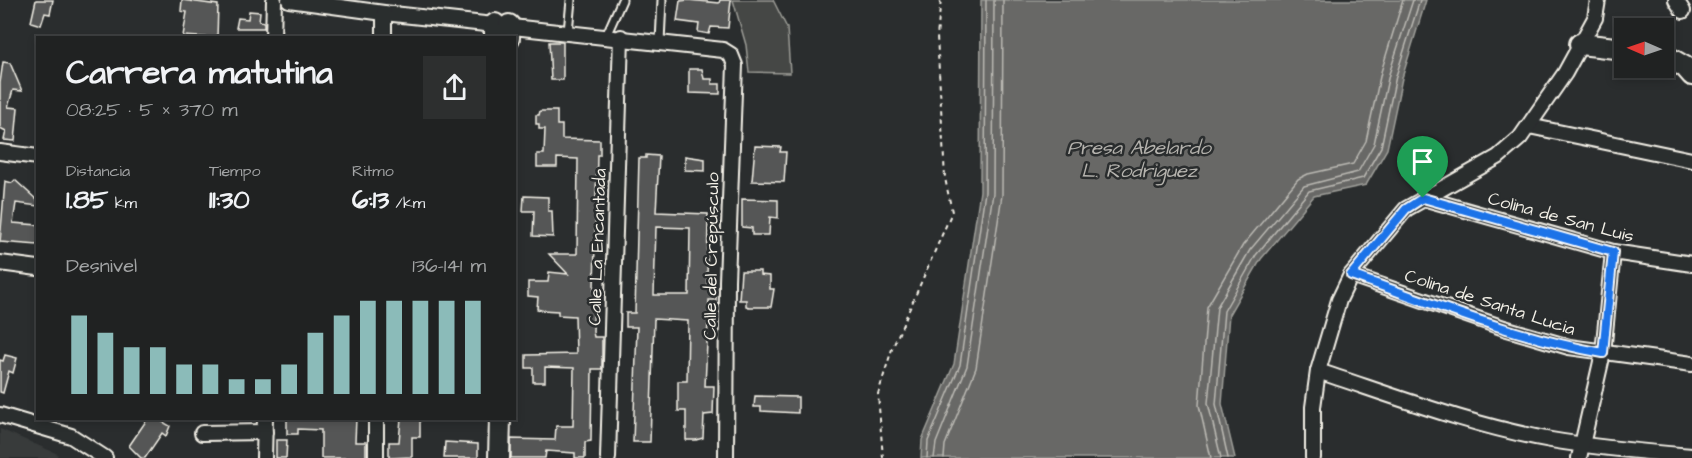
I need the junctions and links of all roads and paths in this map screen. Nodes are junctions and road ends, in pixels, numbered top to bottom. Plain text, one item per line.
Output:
1 (274, 0) edge
2 (289, 0) edge
3 (571, 0) edge
4 (622, 0) edge
5 (662, 0) edge
6 (941, 0) edge
7 (1598, 0) edge
8 (384, 13) junction
9 (502, 31) edge
10 (568, 32) junction
11 (273, 36) edge
12 (384, 36) edge
13 (606, 36) junction
14 (621, 37) junction
15 (660, 42) junction
16 (1580, 44) junction
17 (1614, 48) edge
18 (1674, 61) edge
19 (1692, 75) edge
20 (1529, 126) junction
21 (0, 152) edge
22 (36, 157) edge
23 (1692, 160) edge
24 (1423, 198) junction
25 (1613, 252) junction
26 (0, 262) edge
27 (1692, 264) edge
28 (36, 268) edge
29 (1351, 275) junction
30 (1603, 353) junction
31 (1692, 364) edge
32 (1318, 371) junction
33 (0, 416) edge
34 (376, 420) edge
35 (487, 420) edge
36 (500, 420) edge
37 (265, 425) edge
38 (202, 433) dead end
39 (1582, 451) edge
40 (1692, 456) edge
41 (105, 458) edge
42 (264, 458) edge
43 (376, 458) edge
44 (486, 458) edge
45 (499, 458) edge
46 (608, 458) edge
47 (726, 458) edge
48 (883, 458) edge
49 (1313, 458) edge

1 - 11 street
2 - 8 street
3 - 10 lane
4 - 13 lane
5 - 15 lane
6 - 48 path
7 - 16 street
8 - 9 street
8 - 12 street
9 - 10 street
10 - 13 street
13 - 14 street
14 - 15 street
14 - 46 street, Calle La Encantada
15 - 47 street, Calle del Crepúsculo
16 - 17 street
16 - 20 street
18 - 19 street
20 - 23 street
20 - 24 street
21 - 22 street
24 - 25 street, Colina de San Luis
24 - 29 street
25 - 27 street, Colina de San Luis
25 - 30 street
26 - 28 street
29 - 30 street, Colina de Santa Lucia
29 - 32 street
30 - 31 street, Colina de Santa Lucia
30 - 39 street
32 - 39 street
32 - 49 street
33 - 41 street
34 - 43 street
35 - 44 street
36 - 45 street
37 - 38 street
37 - 42 street
39 - 40 street

